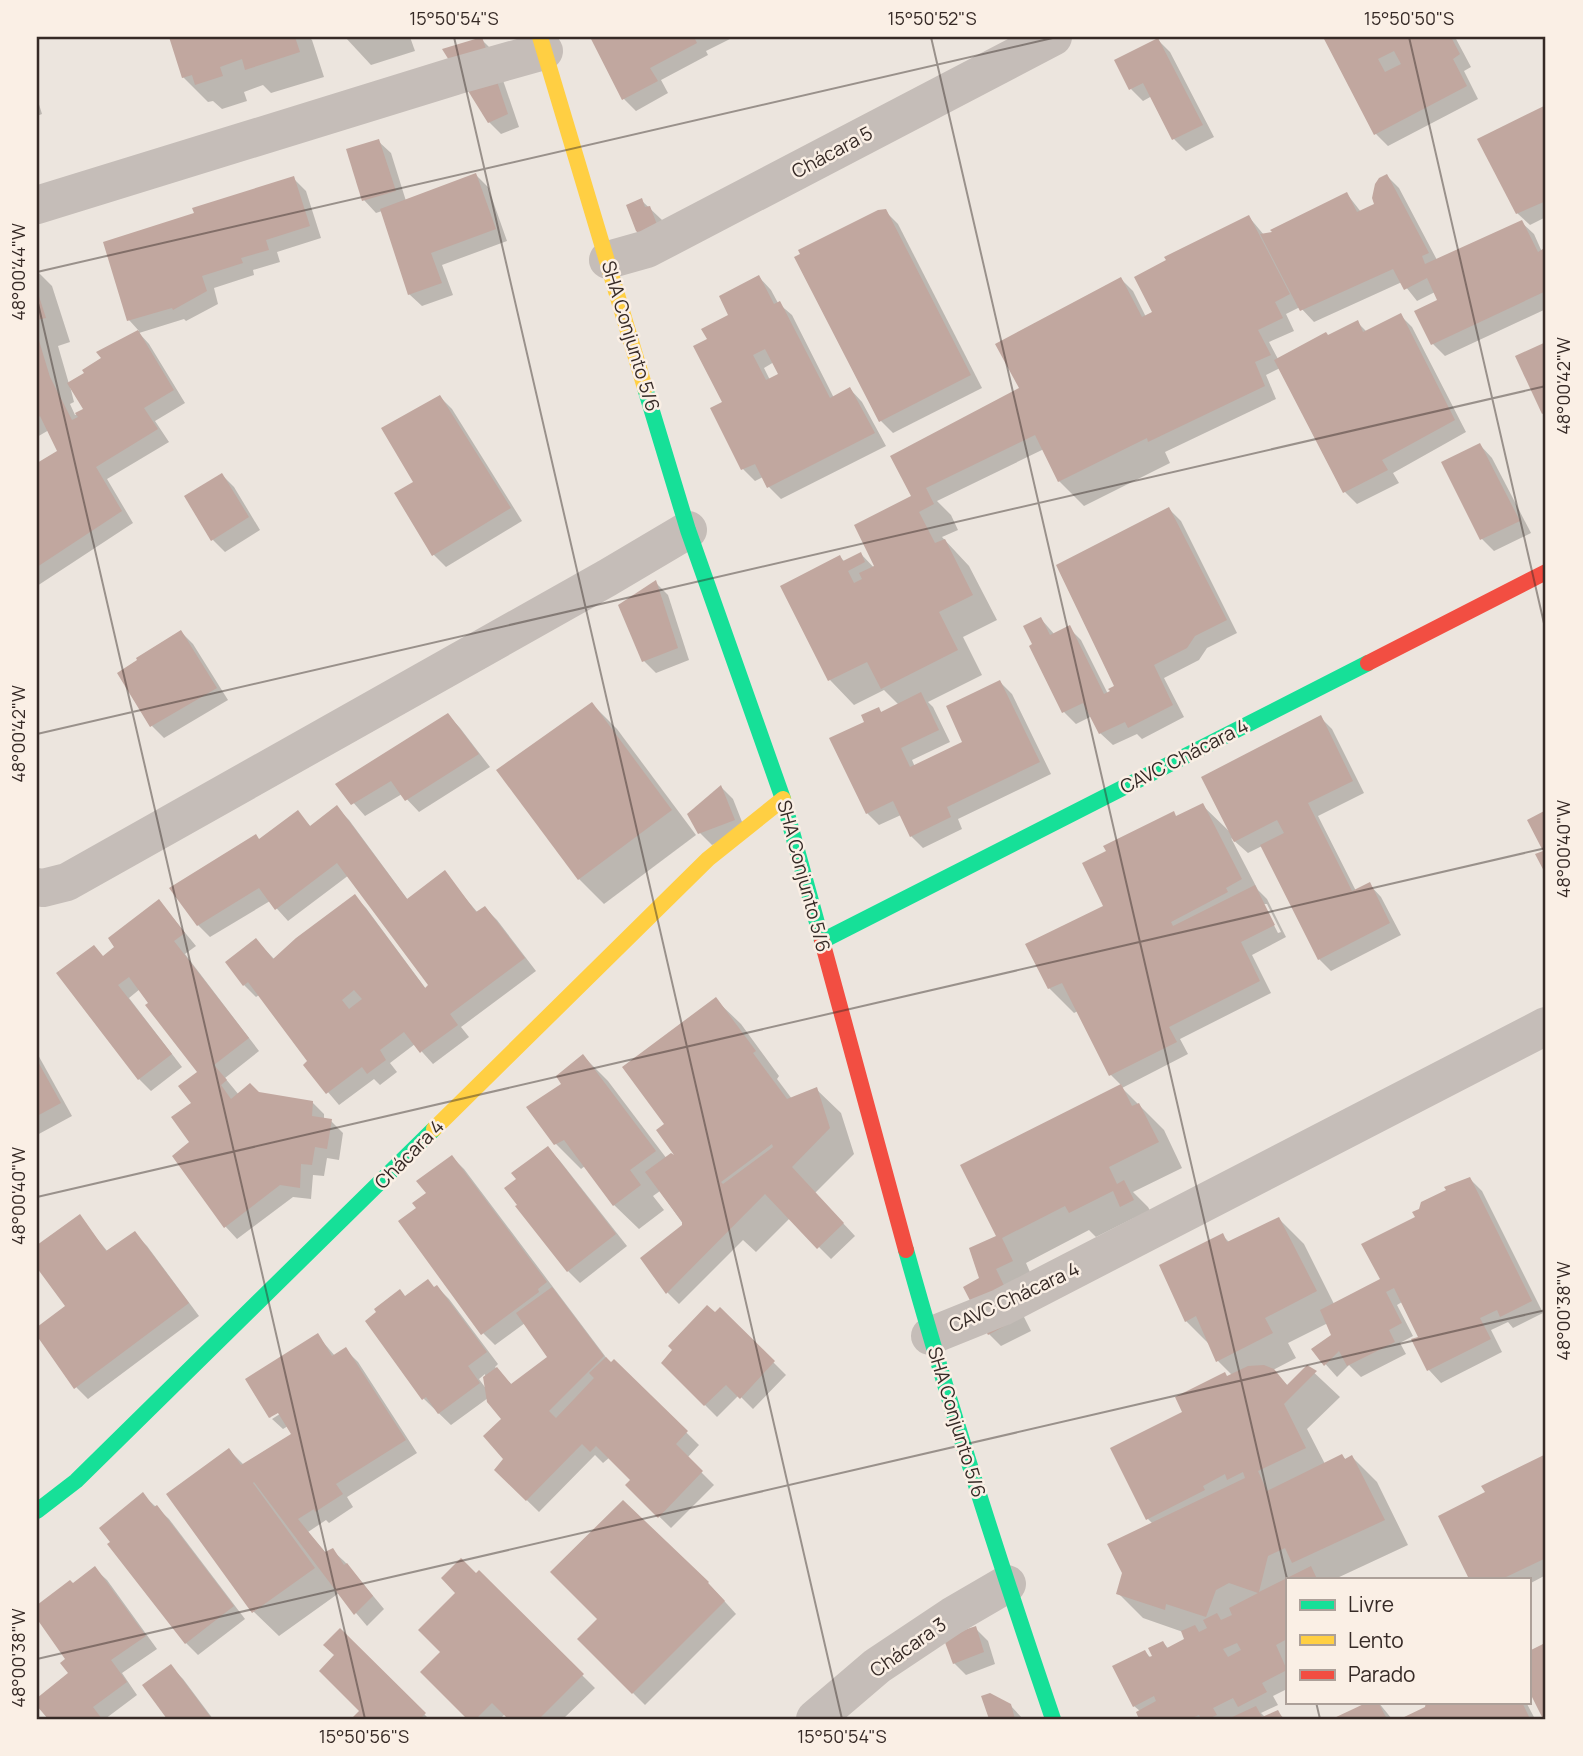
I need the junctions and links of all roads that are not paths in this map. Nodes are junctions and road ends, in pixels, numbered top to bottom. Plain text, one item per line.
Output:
1 (1053, 37) edge
2 (542, 44) edge
3 (37, 205) edge
4 (608, 260) junction
5 (688, 530) junction
6 (1546, 572) edge
7 (783, 799) junction
8 (37, 887) edge
9 (822, 941) junction
10 (1546, 1026) edge
11 (930, 1336) junction
12 (37, 1511) edge
13 (1007, 1584) junction
14 (815, 1719) edge
15 (1053, 1719) edge

1 - 4 street, Chácara 5
2 - 3 street
2 - 4 street, SHA Conjunto 5/6
4 - 5 street, SHA Conjunto 5/6
5 - 7 street, SHA Conjunto 5/6
5 - 8 street
6 - 9 street, CAVC Chácara 4
7 - 9 street, SHA Conjunto 5/6
7 - 12 street, Chácara 4
9 - 11 street, SHA Conjunto 5/6
10 - 11 street, CAVC Chácara 4
11 - 13 street, SHA Conjunto 5/6
13 - 14 street, Chácara 3
13 - 15 street, SHA Conjunto 5/6

